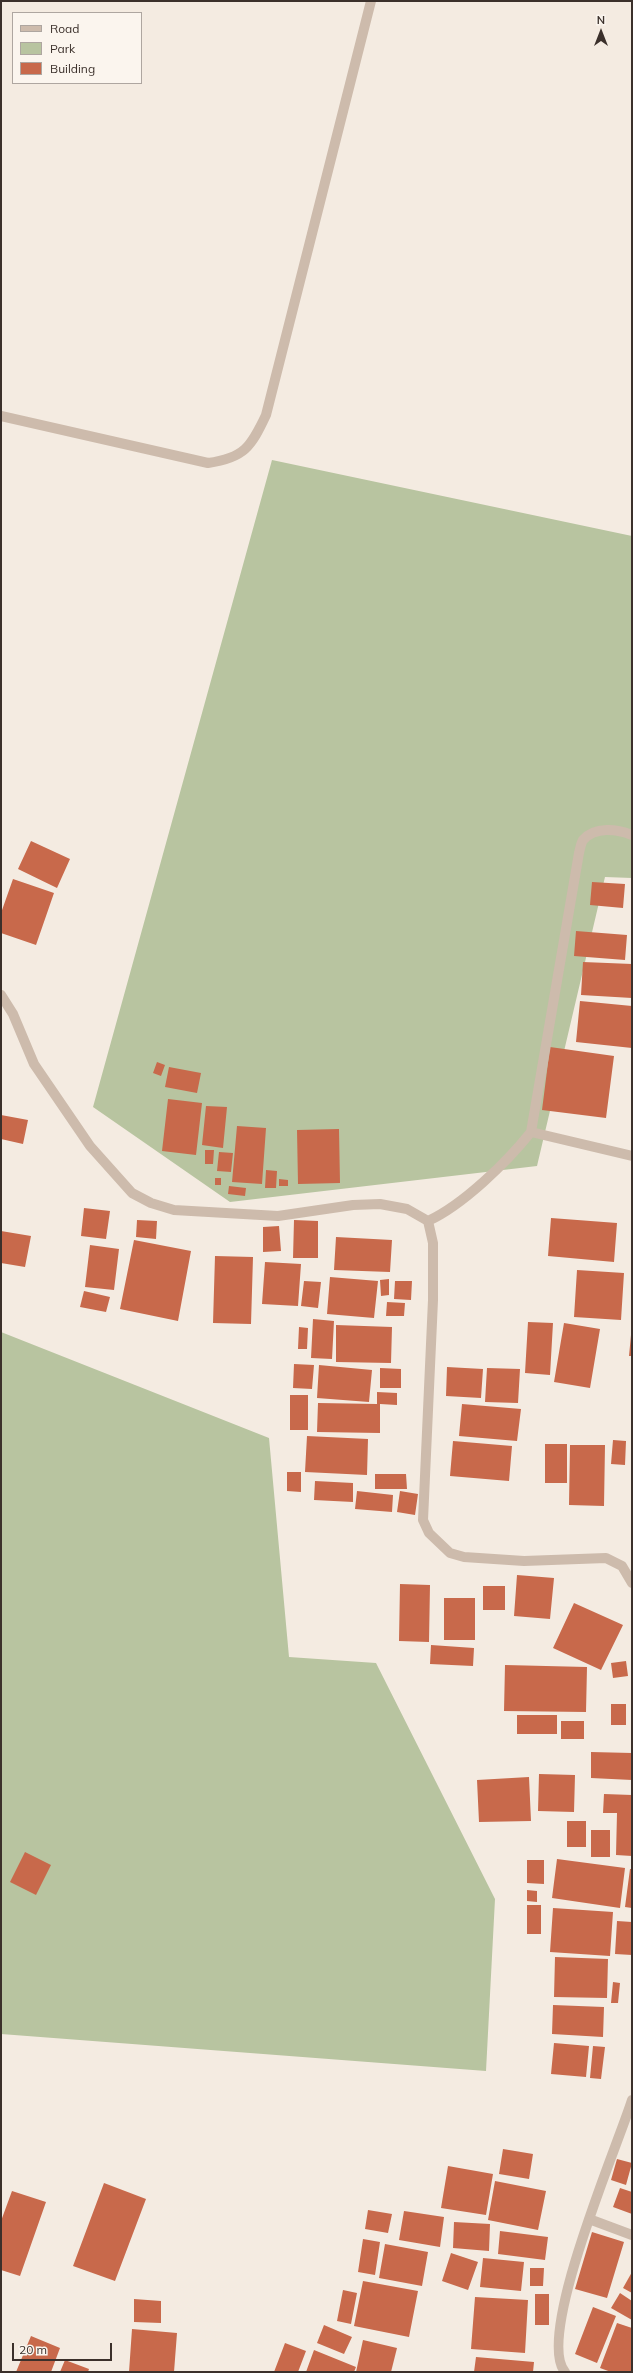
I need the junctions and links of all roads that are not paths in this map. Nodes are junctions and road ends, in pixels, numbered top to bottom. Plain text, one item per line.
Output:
1 (371, 1) edge
2 (5, 417) edge
3 (632, 835) edge
4 (1, 995) edge
5 (531, 1132) junction
6 (632, 1156) edge
7 (428, 1221) junction
8 (632, 1583) edge
9 (632, 2100) edge
10 (588, 2219) junction
11 (632, 2235) edge
12 (563, 2371) edge

1 - 2 street
3 - 5 street
4 - 7 street
5 - 6 street
5 - 7 street
7 - 8 street
9 - 10 street
10 - 11 street
10 - 12 street

